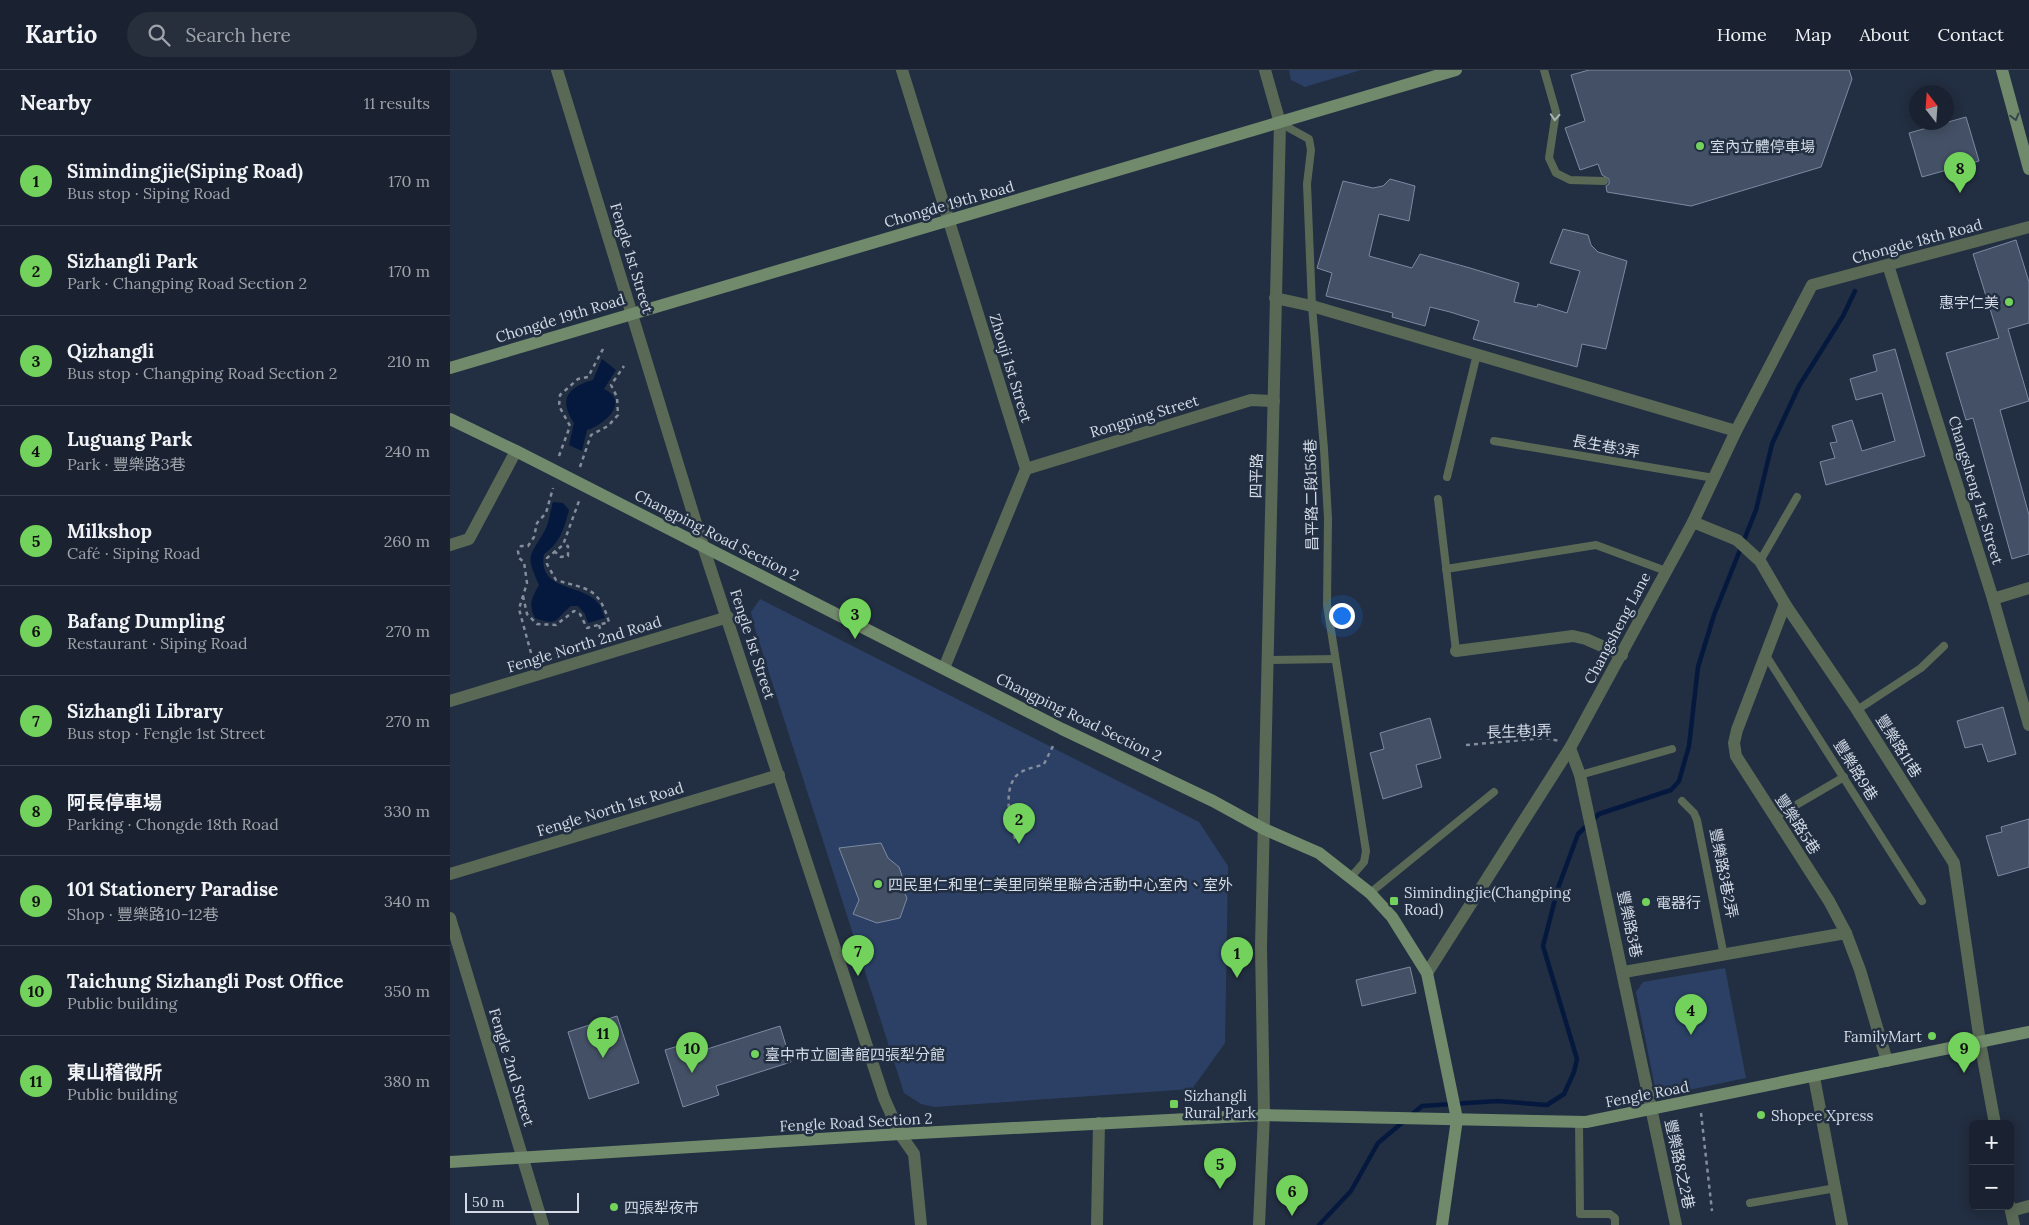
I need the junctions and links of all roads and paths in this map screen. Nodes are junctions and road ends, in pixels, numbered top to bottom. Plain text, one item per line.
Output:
1 (556, 70) edge
2 (902, 70) edge
3 (1265, 70) edge
4 (1456, 70) edge
5 (1544, 70) edge
6 (2002, 70) edge
7 (1280, 122) junction
8 (2029, 169) edge
9 (1604, 181) dead end
10 (948, 222) junction
11 (2029, 227) edge
12 (1888, 265) junction
13 (1812, 285) joint
14 (1275, 298) junction
15 (1312, 306) junction
16 (632, 314) junction
17 (603, 349) dead end
18 (1477, 354) junction
19 (624, 366) dead end
20 (450, 368) edge
21 (1274, 401) junction
22 (450, 420) edge
23 (1736, 431) junction
24 (1494, 441) dead end
25 (516, 450) junction
26 (559, 456) dead end
27 (580, 467) dead end
28 (1026, 469) junction
29 (1447, 477) dead end
30 (1714, 478) junction
31 (554, 488) dead end
32 (1797, 497) dead end
33 (1438, 499) dead end
34 (579, 501) dead end
35 (1693, 522) junction
36 (450, 545) edge
37 (563, 545) junction
38 (703, 546) junction
39 (554, 552) junction
40 (1760, 561) junction
41 (1446, 569) junction
42 (1666, 571) junction
43 (2029, 588) edge
44 (523, 596) junction
45 (1993, 599) junction
46 (1785, 604) junction
47 (728, 617) junction
48 (598, 625) junction
49 (601, 632) dead end
50 (1944, 646) dead end
51 (1456, 651) joint
52 (531, 653) dead end
53 (1765, 654) junction
54 (1622, 655) junction
55 (1335, 659) junction
56 (1268, 660) junction
57 (944, 668) junction
58 (450, 701) edge
59 (1857, 710) junction
60 (2029, 725) edge
61 (1054, 744) dead end
62 (1466, 745) dead end
63 (1570, 748) junction
64 (1672, 750) dead end
65 (778, 775) junction
66 (1580, 775) junction
67 (1844, 777) junction
68 (1494, 792) dead end
69 (1682, 801) dead end
70 (1774, 818) junction
71 (1264, 829) junction
72 (1015, 839) dead end
73 (450, 874) edge
74 (1350, 877) junction
75 (1370, 893) junction
76 (1922, 901) dead end
77 (450, 918) edge
78 (1846, 933) junction
79 (1724, 956) junction
80 (1624, 972) junction
81 (1427, 973) junction
82 (2029, 1032) edge
83 (1980, 1042) junction
84 (1887, 1061) junction
85 (1814, 1076) junction
86 (1700, 1100) junction
87 (1652, 1110) junction
88 (1264, 1115) junction
89 (1457, 1119) junction
90 (1994, 1120) edge
91 (1580, 1122) junction
92 (1099, 1123) junction
93 (900, 1134) junction
94 (522, 1158) junction
95 (450, 1162) edge
96 (1836, 1188) junction
97 (1750, 1204) dead end
98 (2029, 1206) edge
99 (2014, 1208) edge
100 (2011, 1210) edge
101 (1712, 1211) dead end
102 (543, 1225) edge
103 (921, 1225) edge
104 (1097, 1225) edge
105 (1260, 1225) edge
106 (1442, 1225) edge
107 (1616, 1225) edge
108 (1676, 1225) edge
109 (1842, 1225) edge
110 (2014, 1225) edge

1 - 16 street, Fengle 1st Street
2 - 10 street, Zhouji 1st Street
3 - 7 street, 四平路
4 - 7 street, Chongde 19th Road
5 -> 9 lane
6 -> 8 street
7 - 10 street, Chongde 19th Road
7 - 14 street, 四平路
7 - 15 lane, 昌平路二段156巷
10 - 16 street, Chongde 19th Road
10 - 28 street, Zhouji 1st Street
11 - 12 street, Chongde 18th Road
12 - 13 street, Chongde 18th Road
12 - 45 street, Changsheng 1st Street
13 - 23 street, Changsheng Lane
14 - 15 street
14 - 21 street, 四平路
15 - 18 street
15 - 55 lane, 昌平路二段156巷
16 - 20 street, Chongde 19th Road
16 - 38 street, Fengle 1st Street
17 - 26 path
18 - 23 street
18 - 29 lane
19 - 27 path
21 - 28 street, Rongping Street
21 - 56 street, 四平路
22 - 25 street, Changping Road Section 2
23 - 30 street, Changsheng Lane
24 - 30 lane, 長生巷3弄
25 - 36 street
25 - 38 street, Changping Road Section 2
28 - 57 street
30 - 35 street, Changsheng Lane
31 - 44 path
32 - 40 lane
33 - 41 lane
34 - 37 path
35 - 40 street, 豐樂路11巷
35 - 42 street, Changsheng Lane
37 - 39 path
37 - 39 path
38 - 47 street, Fengle 1st Street
38 - 57 street, Changping Road Section 2
39 - 48 path
40 - 46 street, 豐樂路11巷
41 - 42 lane
41 - 51 lane
42 - 54 street, Changsheng Lane
43 - 45 street
44 - 48 path
44 - 52 path
45 - 60 street, Changsheng 1st Street
46 - 53 street, 豐樂路5巷
46 - 59 street, 豐樂路11巷
47 - 58 street, Fengle North 2nd Road
47 - 65 street, Fengle 1st Street
48 - 49 path
50 - 59 lane
51 - 54 street
53 - 67 lane, 豐樂路9巷
53 - 70 street, 豐樂路5巷
54 - 63 street, Changsheng Lane
55 - 56 lane
55 - 74 lane, 昌平路二段156巷
56 - 71 street, 四平路
57 - 71 street, Changping Road Section 2
59 - 83 street, 豐樂路11巷
61 - 72 path
62 - 63 path, 長生巷1弄
63 - 66 street, 豐樂路3巷
63 - 81 street, Changsheng Lane
64 - 66 lane
65 - 73 street, Fengle North 1st Road
65 - 93 street, Fengle 1st Street
66 - 80 street, 豐樂路3巷
67 - 70 lane
67 - 76 lane, 豐樂路9巷
68 - 75 lane
69 - 79 lane, 豐樂路3巷2弄
70 - 78 street, 豐樂路5巷
71 - 74 street, Changping Road Section 2
71 - 88 street, 四平路
74 - 75 street, Changping Road Section 2
75 - 81 street, Changping Road Section 2
77 - 94 street, Fengle 2nd Street
78 - 79 street
78 - 84 street, 豐樂路5巷
79 - 80 street
80 - 87 street, 豐樂路3巷
81 - 89 street, Changping Road Section 2
82 - 83 street, Fengle Road
83 - 84 street, Fengle Road
83 - 90 street, 豐樂路11巷
84 - 85 street, Fengle Road
85 - 86 street, Fengle Road
85 - 96 street
86 - 87 street, Fengle Road
86 - 101 path
87 - 91 street, Fengle Road
87 - 108 street, 豐樂路8之2巷
88 - 89 street, Fengle Road
88 - 92 street, Fengle Road Section 2
88 - 105 street, 四平路
89 - 91 street, Fengle Road
89 - 106 street, Changping Road Section 2
91 - 107 lane
92 - 93 street, Fengle Road Section 2
92 - 104 street
93 - 94 street, Fengle Road Section 2
93 - 103 street, Fengle 1st Street
94 - 95 street, Fengle Road Section 2
94 - 102 street, Fengle 2nd Street
96 - 97 lane
96 - 109 street
98 - 99 street
100 - 110 street

